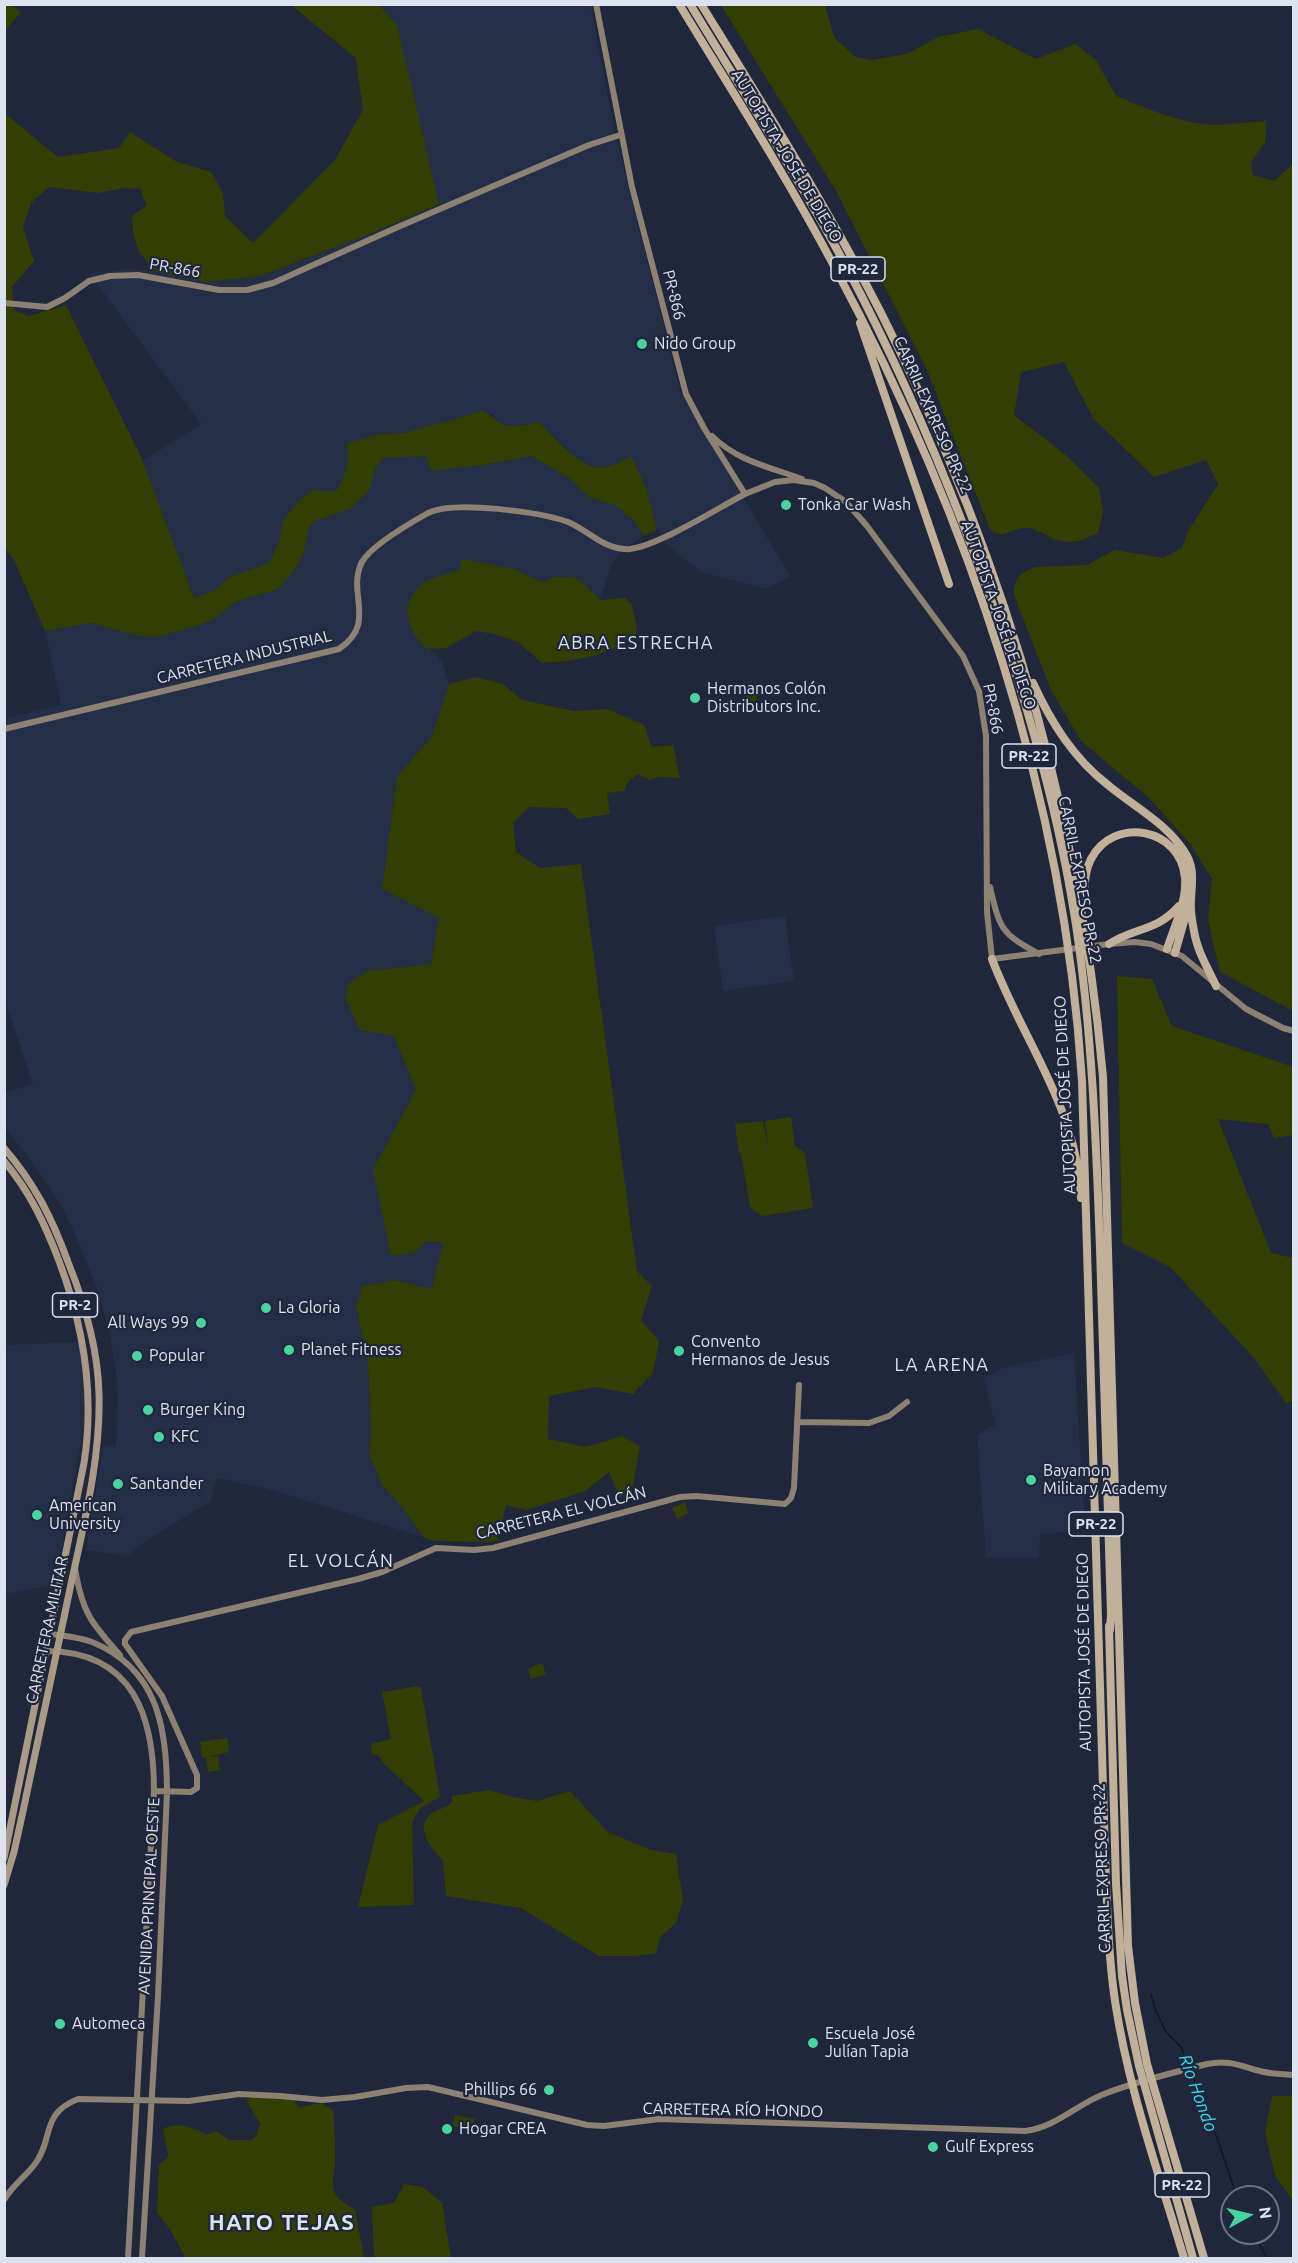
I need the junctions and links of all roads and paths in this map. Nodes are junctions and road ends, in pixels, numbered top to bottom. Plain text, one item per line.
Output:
1 (596, 4) edge
2 (679, 4) edge
3 (690, 4) edge
4 (701, 4) edge
5 (620, 135) junction
6 (4, 303) edge
7 (858, 310) junction
8 (703, 427) junction
9 (814, 483) junction
10 (745, 494) junction
11 (979, 552) junction
12 (949, 584) dead end
13 (987, 588) junction
14 (1023, 667) junction
15 (4, 729) edge
16 (987, 877) junction
17 (1191, 900) junction
18 (1182, 903) junction
19 (1081, 918) junction
20 (1109, 944) junction
21 (1171, 951) junction
22 (1040, 954) junction
23 (992, 959) junction
24 (1087, 974) junction
25 (1216, 986) junction
26 (1293, 1031) edge
27 (4, 1148) edge
28 (4, 1161) edge
29 (1089, 1264) junction
30 (799, 1385) dead end
31 (907, 1402) dead end
32 (797, 1422) junction
33 (75, 1564) junction
34 (51, 1634) junction
35 (60, 1636) junction
36 (47, 1651) junction
37 (57, 1651) junction
38 (129, 1664) junction
39 (154, 1791) junction
40 (167, 1792) junction
41 (4, 1858) edge
42 (4, 1886) edge
43 (1143, 2065) junction
44 (1293, 2075) edge
45 (137, 2100) junction
46 (151, 2100) junction
47 (1156, 2112) junction
48 (4, 2200) edge
49 (143, 2234) junction
50 (128, 2259) edge
51 (141, 2259) edge
52 (147, 2259) edge
53 (1184, 2259) edge
54 (1193, 2259) edge
55 (1204, 2259) edge

1 - 5 street
2 - 7 highway, AUTOPISTA JOSÉ DE DIEGO / PR-22
3 - 11 highway, CARRIL EXPRESO PR-22
4 - 11 highway, AUTOPISTA JOSÉ DE DIEGO / PR-22
5 - 6 street, PR-866 / PR-866
5 - 8 street, PR-866 / PR-866
7 - 12 highway
7 - 13 highway, AUTOPISTA JOSÉ DE DIEGO / PR-22
8 - 9 street
8 - 10 street, PR-866 / PR-866
9 - 10 street, PR-866 / PR-866
9 - 16 street, PR-866 / PR-866
10 - 15 street, CARRETERA INDUSTRIAL
11 - 13 highway, AUTOPISTA JOSÉ DE DIEGO / PR-22
13 - 14 highway, AUTOPISTA JOSÉ DE DIEGO / PR-22
13 - 19 highway, CARRIL EXPRESO PR-22
13 - 29 highway, AUTOPISTA JOSÉ DE DIEGO / PR-22
14 - 17 highway
14 - 19 highway, AUTOPISTA JOSÉ DE DIEGO / PR-22
16 - 22 street
16 - 23 street, PR-866 / PR-866
17 - 21 highway
17 - 25 highway
18 - 19 highway
18 - 20 highway
18 - 21 highway
19 - 24 highway, AUTOPISTA JOSÉ DE DIEGO / PR-22
20 - 21 street
20 - 22 street
21 - 25 street
22 - 23 street
23 - 29 highway
24 - 43 highway, AUTOPISTA JOSÉ DE DIEGO / PR-22
24 - 43 highway, CARRIL EXPRESO PR-22
25 - 26 street
27 - 33 main road, CARRETERA MILITAR / PR-2
28 - 34 main road, CARRETERA MILITAR / PR-2
29 - 53 highway, AUTOPISTA JOSÉ DE DIEGO / PR-22
30 - 32 street, CARRETERA EL VOLCÁN
31 - 32 street
32 - 40 street, CARRETERA EL VOLCÁN
33 - 35 main road, CARRETERA MILITAR / PR-2
33 - 38 street
34 - 35 street, AVENIDA PRINCIPAL OESTE
34 - 36 main road, CARRETERA MILITAR / PR-2
35 - 37 main road, CARRETERA MILITAR / PR-2
35 - 38 street, AVENIDA PRINCIPAL OESTE
36 - 37 street, AVENIDA PRINCIPAL OESTE
36 - 41 main road, CARRETERA MILITAR / PR-2
37 - 39 street, AVENIDA PRINCIPAL OESTE
37 - 42 main road, CARRETERA MILITAR / PR-2
38 - 40 street, AVENIDA PRINCIPAL OESTE
39 - 40 street, CARRETERA EL VOLCÁN
39 - 45 street, AVENIDA PRINCIPAL OESTE
40 - 46 street, AVENIDA PRINCIPAL OESTE
43 - 47 highway, AUTOPISTA JOSÉ DE DIEGO / PR-22
44 - 46 street, CARRETERA RÍO HONDO
45 - 46 street, CARRETERA RÍO HONDO
45 - 48 street, CARRETERA RÍO HONDO
45 - 50 street, AVENIDA PRINCIPAL OESTE
46 - 49 street, AVENIDA PRINCIPAL OESTE
47 - 54 highway
47 - 55 highway, AUTOPISTA JOSÉ DE DIEGO / PR-22
49 - 51 street, AVENIDA PRINCIPAL OESTE
49 - 52 street

